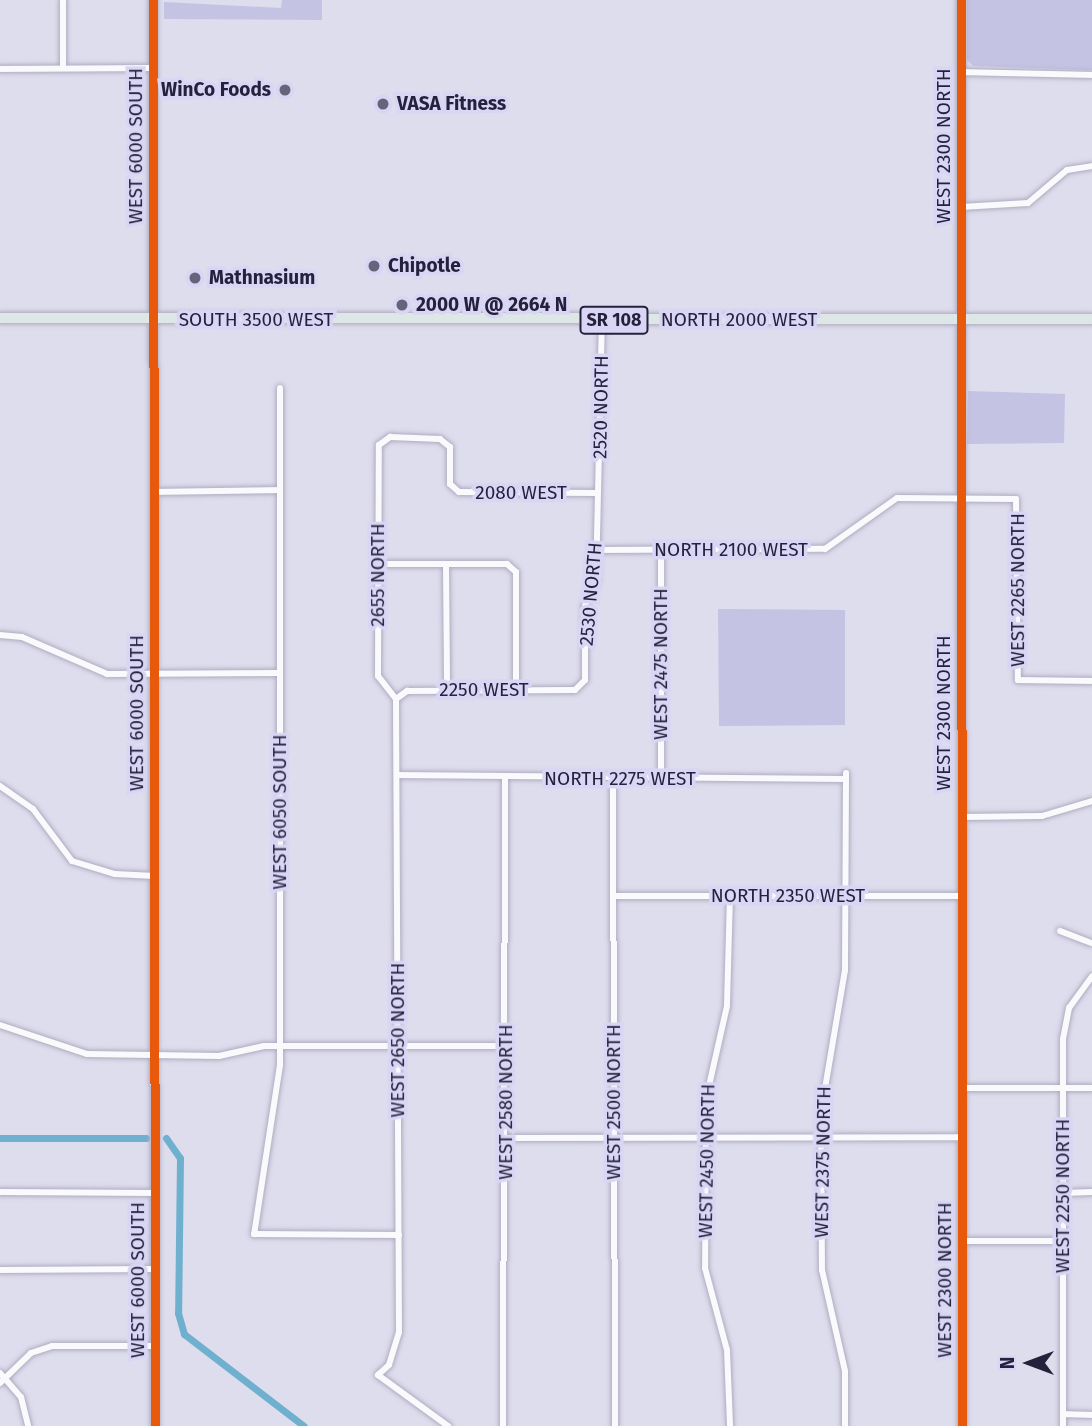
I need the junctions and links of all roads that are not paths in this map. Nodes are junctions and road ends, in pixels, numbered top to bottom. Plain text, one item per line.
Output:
1 (63, 0) edge
2 (153, 0) edge
3 (961, 0) edge
4 (63, 68) junction
5 (154, 68) junction
6 (0, 69) edge
7 (961, 72) junction
8 (1092, 75) edge
9 (1092, 166) edge
10 (961, 207) junction
11 (0, 318) edge
12 (1092, 319) edge
13 (155, 320) junction
14 (343, 320) joint
15 (602, 320) junction
16 (962, 320) junction
17 (280, 388) dead end
18 (450, 484) joint
19 (280, 490) junction
20 (155, 492) junction
21 (596, 493) junction
22 (962, 497) junction
23 (1016, 499) joint
24 (596, 550) junction
25 (661, 550) junction
26 (379, 564) junction
27 (446, 564) junction
28 (0, 635) edge
29 (280, 673) junction
30 (155, 675) junction
31 (1092, 681) edge
32 (516, 690) junction
33 (575, 690) joint
34 (447, 691) junction
35 (396, 699) junction
36 (398, 775) junction
37 (844, 776) joint
38 (505, 777) junction
39 (613, 779) junction
40 (661, 779) junction
41 (0, 786) edge
42 (1092, 801) edge
43 (962, 817) junction
44 (155, 876) junction
45 (614, 896) junction
46 (730, 896) junction
47 (844, 896) junction
48 (962, 896) junction
49 (1060, 932) dead end
50 (1092, 943) edge
51 (1092, 976) edge
52 (0, 1025) edge
53 (280, 1046) junction
54 (398, 1046) junction
55 (506, 1046) junction
56 (155, 1056) junction
57 (962, 1087) junction
58 (1063, 1087) junction
59 (1092, 1087) edge
60 (614, 1136) junction
61 (706, 1137) junction
62 (821, 1137) junction
63 (962, 1137) junction
64 (506, 1139) junction
65 (0, 1192) edge
66 (1092, 1192) edge
67 (155, 1193) junction
68 (1063, 1193) junction
69 (399, 1235) junction
70 (962, 1241) junction
71 (1063, 1241) junction
72 (155, 1269) junction
73 (0, 1270) edge
74 (155, 1346) junction
75 (2, 1378) edge
76 (1063, 1415) junction
77 (1092, 1415) edge
78 (29, 1426) edge
79 (155, 1426) edge
80 (448, 1426) edge
81 (503, 1426) edge
82 (615, 1426) edge
83 (730, 1426) edge
84 (845, 1426) edge
85 (962, 1426) edge
86 (1063, 1426) edge

1 - 4 street
2 - 5 street, WEST 6000 SOUTH
3 - 7 street, WEST 2300 NORTH
4 - 5 street
4 - 6 street
5 - 13 street, WEST 6000 SOUTH
7 - 8 street
7 - 10 street, WEST 2300 NORTH
9 - 10 street
10 - 16 street, WEST 2300 NORTH
11 - 13 main road, SOUTH 3500 WEST / SR 108
12 - 16 main road, NORTH 2000 WEST / SR 108
13 - 14 main road, SOUTH 3500 WEST / SR 108
13 - 20 street, WEST 6000 SOUTH
14 - 15 main road, NORTH 2000 WEST / SR 108
15 - 16 main road, NORTH 2000 WEST / SR 108
15 - 21 street, 2520 NORTH
16 - 22 street, WEST 2300 NORTH
17 - 19 street, WEST 6050 SOUTH
18 - 21 street, 2080 WEST
18 - 26 street, 2655 NORTH
19 - 20 street
19 - 29 street, WEST 6050 SOUTH
20 - 30 street, WEST 6000 SOUTH
21 - 24 street, 2530 NORTH
22 - 23 street, NORTH 2100 WEST
22 - 25 street, NORTH 2100 WEST
22 - 43 street, WEST 2300 NORTH
23 - 31 street, WEST 2265 NORTH
24 - 25 street, NORTH 2100 WEST
24 - 33 street, 2530 NORTH
25 - 40 street, WEST 2475 NORTH
26 - 27 street
26 - 35 street, 2655 NORTH
27 - 32 street
27 - 34 street
28 - 30 street
29 - 30 street
29 - 53 street, WEST 6050 SOUTH
30 - 44 street, WEST 6000 SOUTH
32 - 33 street, 2250 WEST
32 - 34 street, 2250 WEST
34 - 35 street, 2250 WEST
35 - 36 street, WEST 2650 NORTH
36 - 38 street, NORTH 2275 WEST
36 - 54 street, WEST 2650 NORTH
37 - 40 street, NORTH 2275 WEST
37 - 47 street, WEST 2375 NORTH
38 - 39 street, NORTH 2275 WEST
38 - 55 street, WEST 2580 NORTH
39 - 40 street, NORTH 2275 WEST
39 - 45 street, WEST 2500 NORTH
41 - 44 street
42 - 43 street
43 - 48 street, WEST 2300 NORTH
44 - 56 street, WEST 6000 SOUTH
45 - 46 street, NORTH 2350 WEST
45 - 60 street, WEST 2500 NORTH
46 - 47 street, NORTH 2350 WEST
46 - 61 street, WEST 2450 NORTH
47 - 48 street, NORTH 2350 WEST
47 - 62 street, WEST 2375 NORTH
48 - 57 street, WEST 2300 NORTH
49 - 50 street
51 - 58 street, WEST 2250 NORTH
52 - 56 street
53 - 54 street
53 - 56 street
53 - 69 street, WEST 6050 SOUTH
54 - 55 street
54 - 69 street, WEST 2650 NORTH
55 - 64 street, WEST 2580 NORTH
56 - 67 street, WEST 6000 SOUTH
57 - 58 street
57 - 63 street, WEST 2300 NORTH
58 - 59 street
58 - 68 street, WEST 2250 NORTH
60 - 61 street
60 - 64 street
60 - 82 street, WEST 2500 NORTH
61 - 62 street
61 - 83 street, WEST 2450 NORTH
62 - 63 street
62 - 84 street, WEST 2375 NORTH
63 - 70 street, WEST 2300 NORTH
64 - 81 street, WEST 2580 NORTH
65 - 67 street
66 - 68 street
67 - 72 street, WEST 6000 SOUTH
68 - 71 street, WEST 2250 NORTH
69 - 80 street, WEST 2650 NORTH
70 - 71 street
70 - 85 street, WEST 2300 NORTH
71 - 76 street, WEST 2250 NORTH
72 - 73 street
72 - 74 street, WEST 6000 SOUTH
74 - 75 street
74 - 79 street, WEST 6000 SOUTH
75 - 78 street
76 - 77 street
76 - 86 street, WEST 2250 NORTH

